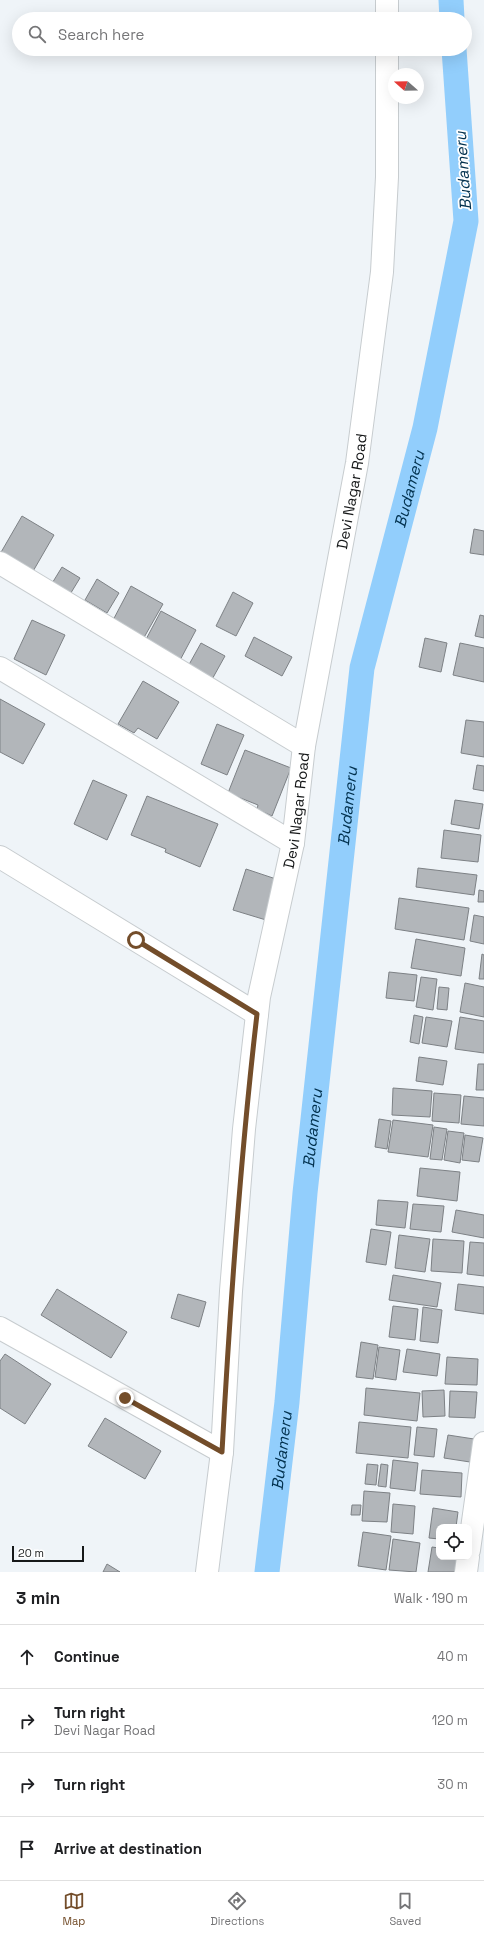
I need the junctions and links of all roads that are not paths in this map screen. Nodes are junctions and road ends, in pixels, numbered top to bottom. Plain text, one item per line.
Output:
1 (387, 0) edge
2 (387, 12) edge
3 (387, 56) edge
4 (0, 563) edge
5 (0, 668) edge
6 (304, 746) junction
7 (293, 843) junction
8 (0, 857) edge
9 (257, 1014) junction
10 (0, 1328) edge
11 (484, 1443) edge
12 (222, 1452) junction
13 (472, 1529) edge
14 (468, 1560) edge
15 (207, 1572) edge
16 (466, 1572) edge

1 - 2 street
3 - 6 street, Devi Nagar Road
4 - 6 street
5 - 7 street
6 - 7 street, Devi Nagar Road
7 - 9 street, Devi Nagar Road
8 - 9 street
9 - 12 street, Devi Nagar Road
10 - 12 street
11 - 13 street
12 - 15 street, Devi Nagar Road
14 - 16 street

